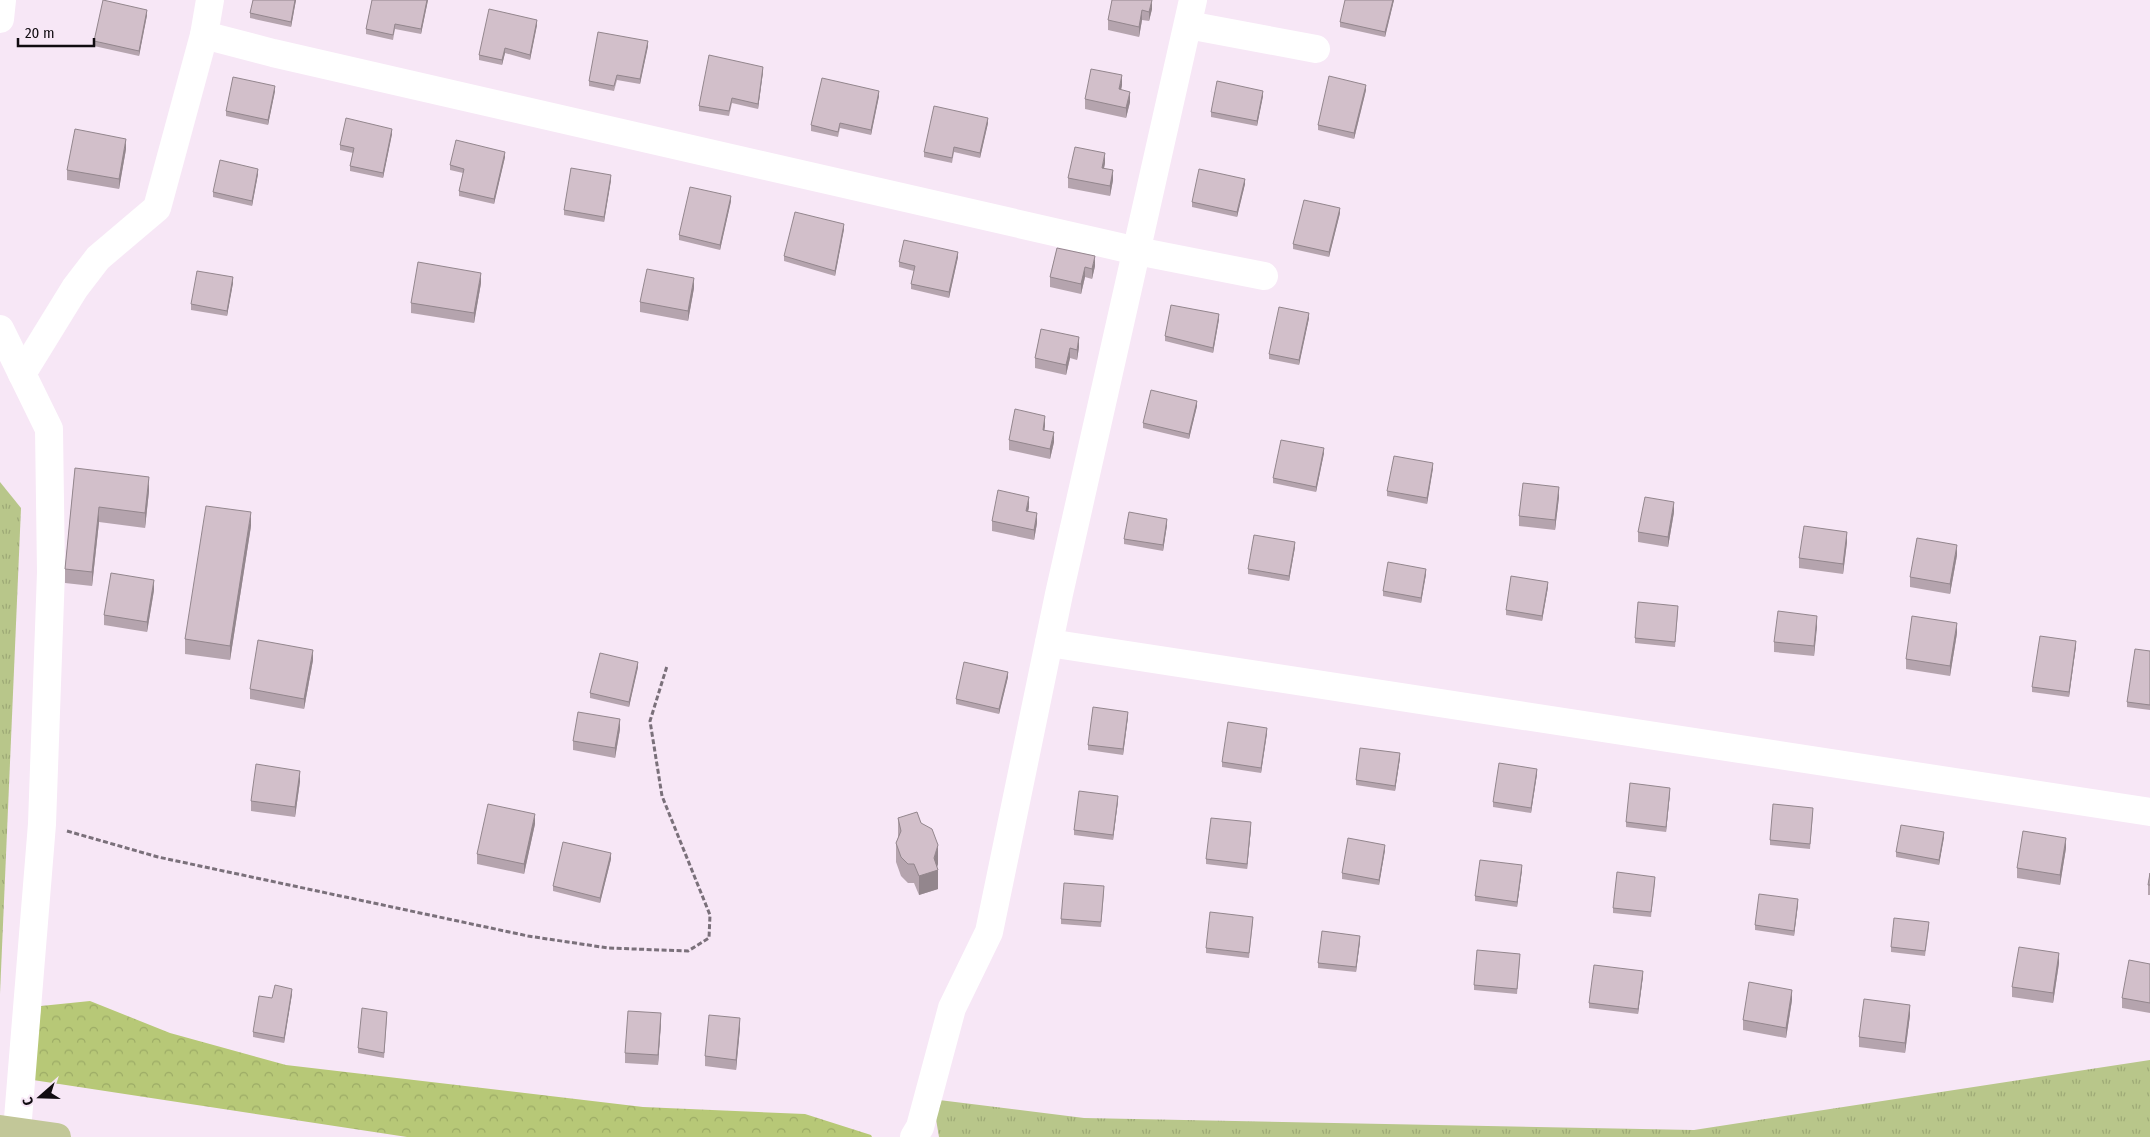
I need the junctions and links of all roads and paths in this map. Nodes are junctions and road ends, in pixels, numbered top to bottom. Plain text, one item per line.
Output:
1 (2, 0) edge
2 (210, 0) edge
3 (1190, 13) edge
4 (0, 19) edge
5 (204, 35) junction
6 (1316, 49) dead end
7 (1137, 251) junction
8 (1264, 276) dead end
9 (0, 329) edge
10 (22, 374) junction
11 (1049, 643) junction
12 (667, 666) dead end
13 (2150, 812) edge
14 (42, 824) junction
15 (8, 1130) edge
16 (920, 1134) edge
17 (57, 1137) edge

1 - 4 street
2 - 5 street
3 - 6 street
3 - 7 street
5 - 7 street
5 - 10 street
7 - 8 street
7 - 11 street
9 - 10 street
10 - 14 street
11 - 13 street
11 - 16 street
12 - 14 path
14 - 15 street
15 - 17 main road

